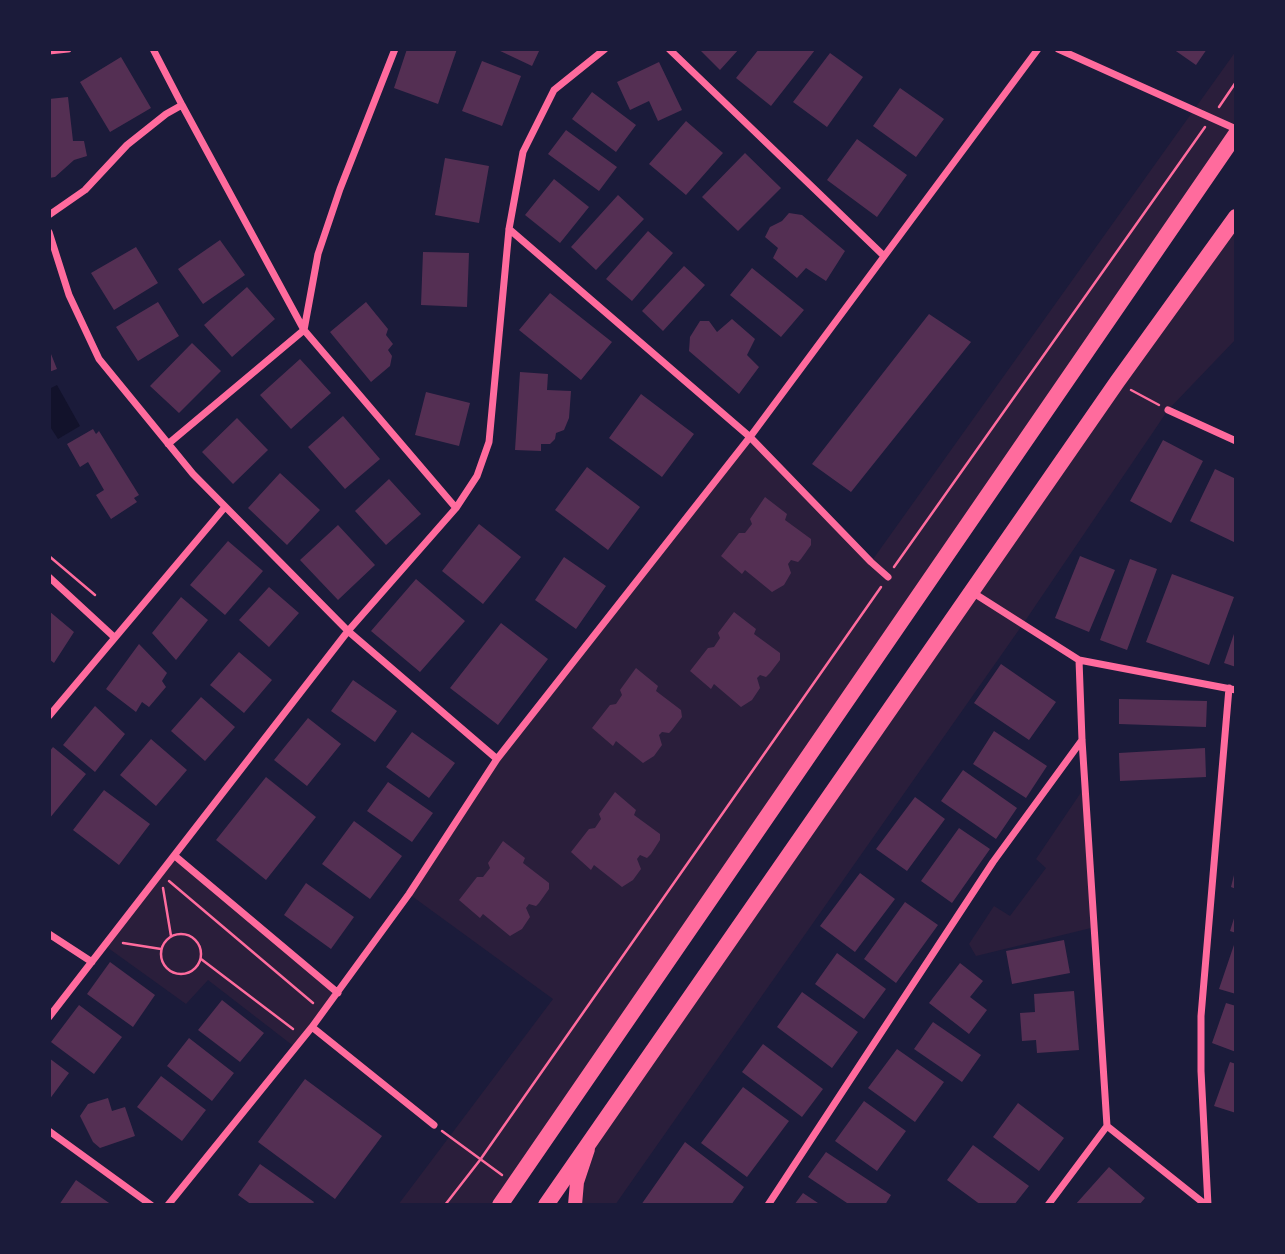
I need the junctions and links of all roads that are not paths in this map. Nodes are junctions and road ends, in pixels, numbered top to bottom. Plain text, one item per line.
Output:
1 (68, 49) edge
2 (153, 49) edge
3 (395, 49) edge
4 (606, 49) edge
5 (669, 49) edge
6 (1038, 49) edge
7 (1058, 49) edge
8 (49, 51) edge
9 (182, 106) junction
10 (1236, 132) edge
11 (49, 215) edge
12 (1236, 217) edge
13 (509, 229) junction
14 (49, 232) edge
15 (884, 256) junction
16 (304, 330) junction
17 (1168, 410) road end
18 (750, 437) junction
19 (1236, 441) edge
20 (168, 444) junction
21 (225, 507) junction
22 (456, 508) junction
23 (49, 577) edge
24 (888, 577) road end
25 (972, 592) junction
26 (348, 631) junction
27 (114, 637) junction
28 (1079, 660) junction
29 (1233, 689) edge
30 (49, 716) edge
31 (1082, 740) junction
32 (497, 759) junction
33 (175, 856) junction
34 (49, 934) edge
35 (92, 962) junction
36 (338, 993) junction
37 (49, 1017) edge
38 (313, 1027) junction
39 (434, 1125) road end
40 (1107, 1126) junction
41 (49, 1130) edge
42 (593, 1133) junction
43 (151, 1205) edge
44 (168, 1205) edge
45 (500, 1205) edge
46 (546, 1205) edge
47 (575, 1205) edge
48 (768, 1205) edge
49 (1048, 1205) edge
50 (1207, 1205) edge

1 - 8 street
2 - 9 street
3 - 16 street
4 - 13 street
5 - 15 street
6 - 15 street
7 - 10 street
9 - 11 street
9 - 16 street
10 - 45 main road
12 - 25 main road
13 - 18 street
13 - 22 street
14 - 20 street
15 - 18 street
16 - 20 street
16 - 22 street
17 - 19 street
18 - 24 street
18 - 32 street
20 - 21 street
21 - 26 street
21 - 27 street
22 - 26 street
23 - 27 street
25 - 28 street
25 - 42 main road
26 - 32 street
26 - 33 street
27 - 30 street
28 - 29 street
28 - 31 street
29 - 50 street
31 - 40 street
31 - 48 street
32 - 36 street
33 - 35 street
33 - 36 street
34 - 35 street
35 - 37 street
36 - 38 street
38 - 39 street
38 - 44 street
40 - 49 street
40 - 50 street
41 - 43 street
42 - 46 main road
42 - 47 main road

